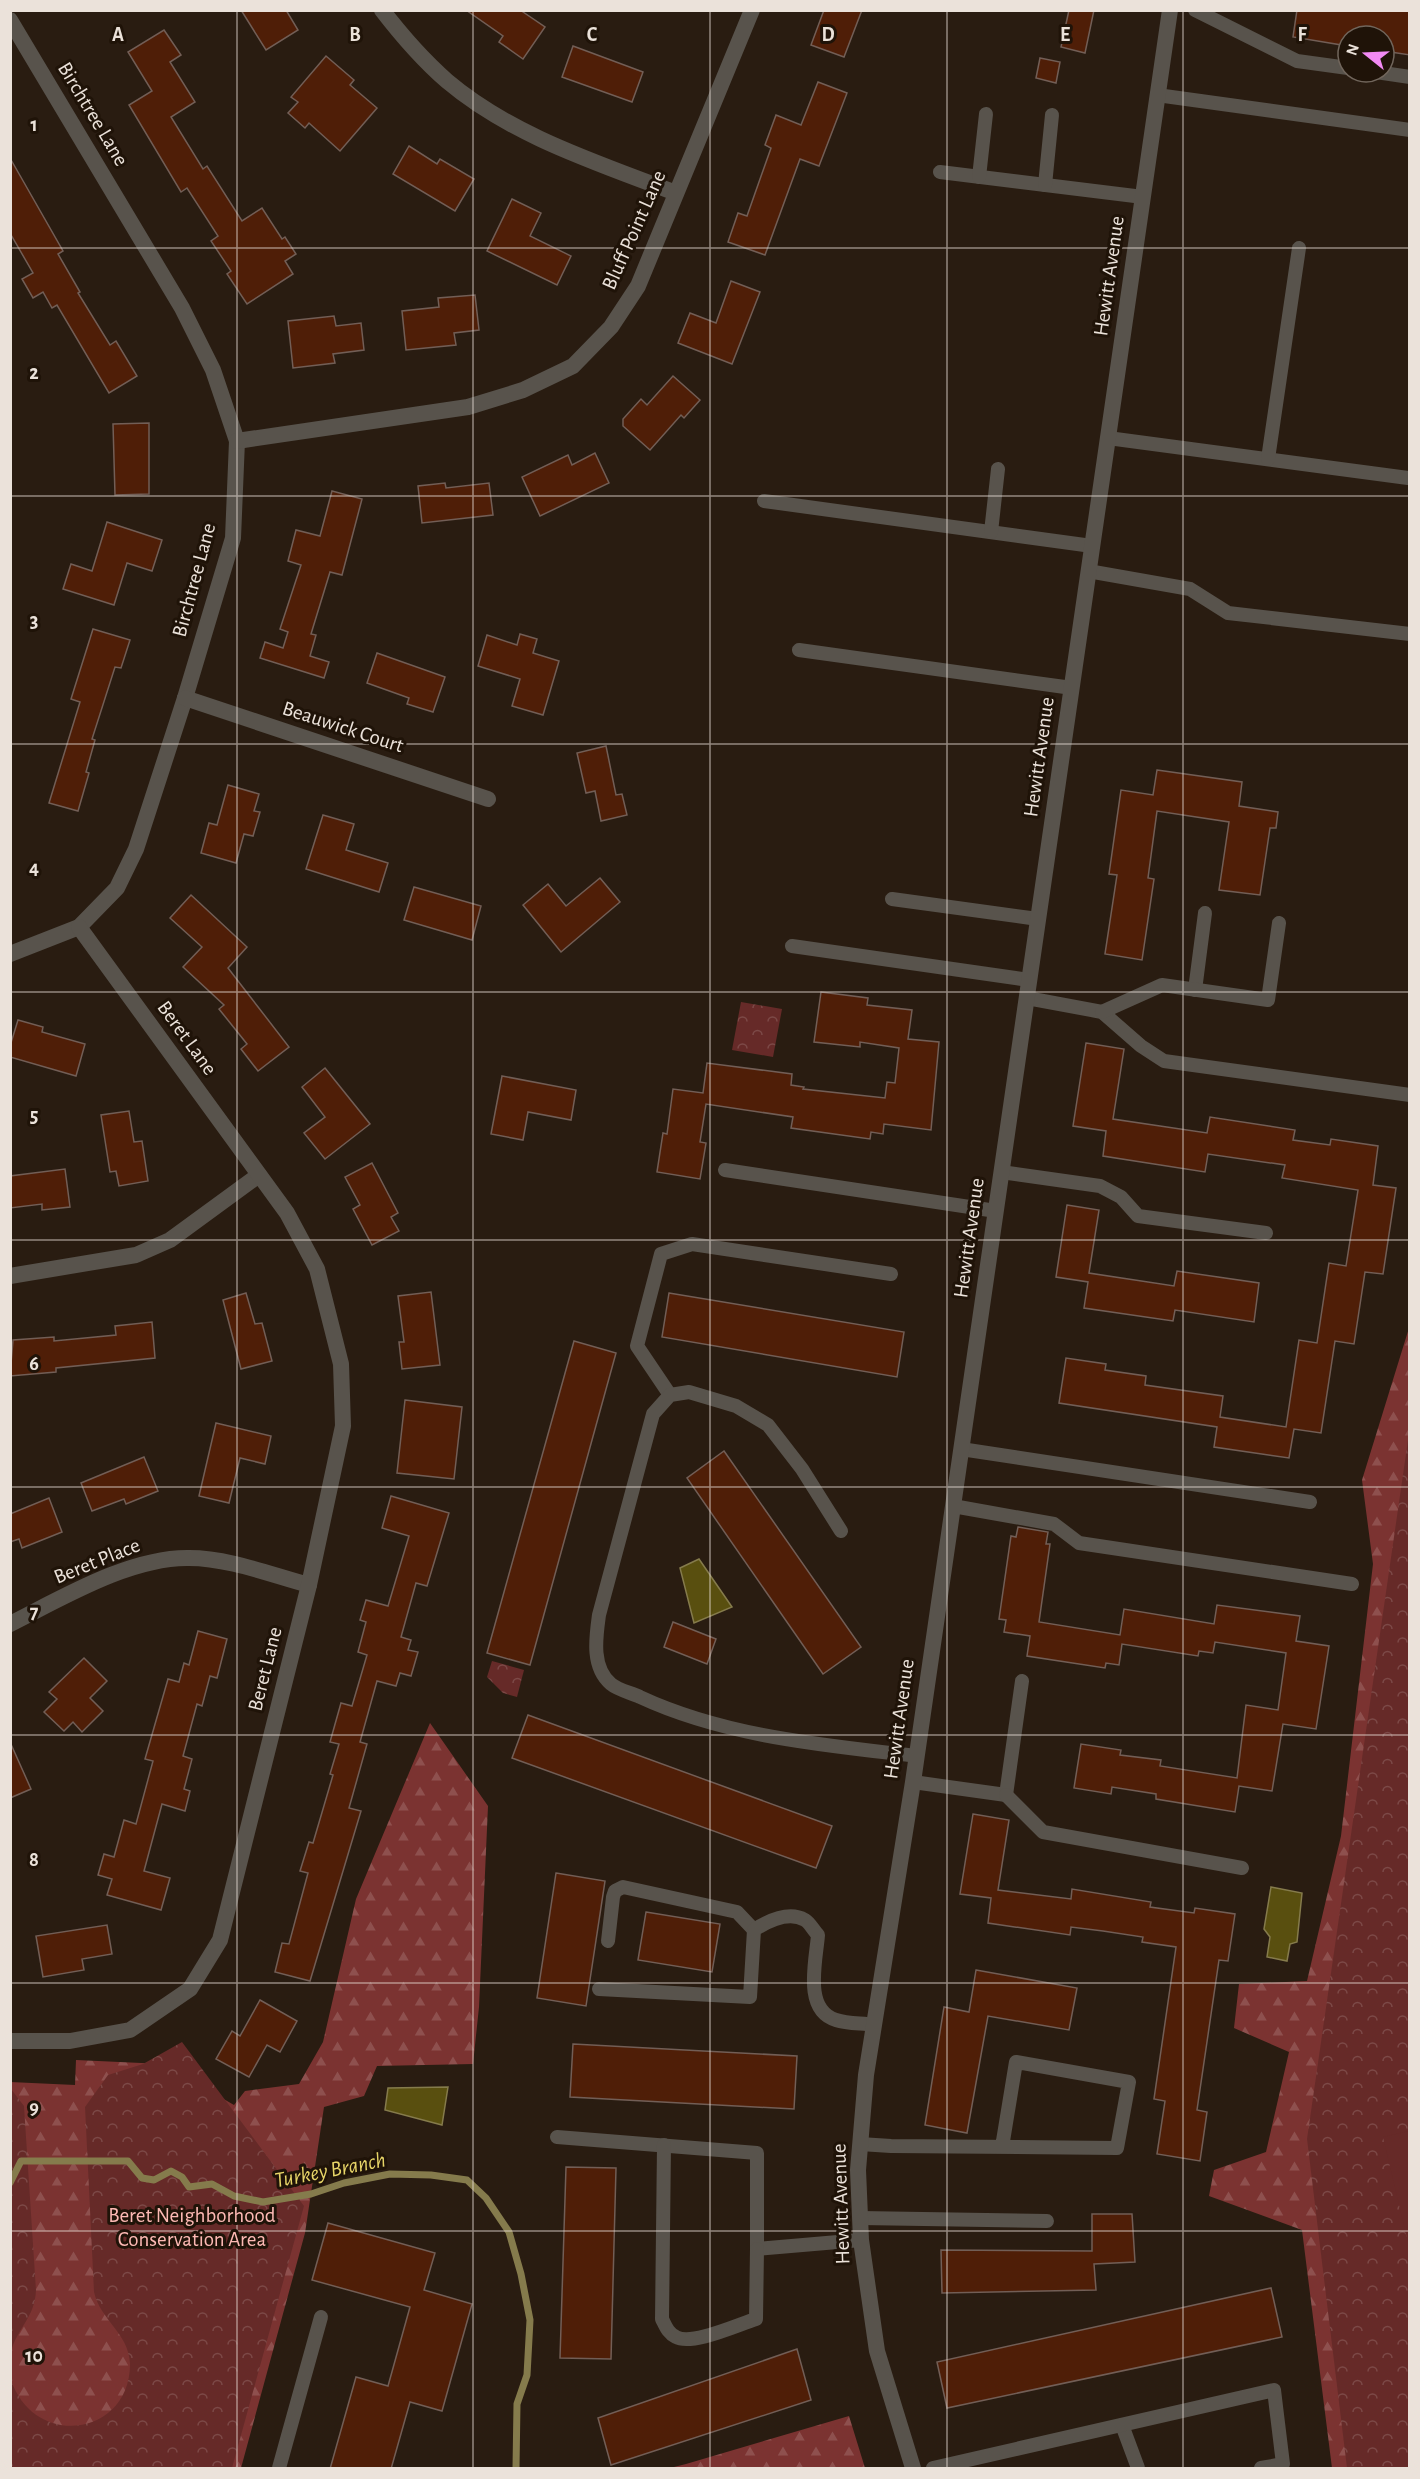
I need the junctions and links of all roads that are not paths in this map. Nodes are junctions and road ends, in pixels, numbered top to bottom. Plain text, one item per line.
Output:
1 (382, 10) edge
2 (752, 10) edge
3 (1170, 10) edge
4 (1195, 10) edge
5 (10, 20) edge
6 (1336, 66) edge
7 (1158, 95) junction
8 (986, 114) dead end
9 (1052, 115) dead end
10 (1410, 130) edge
11 (940, 172) dead end
12 (979, 177) junction
13 (1045, 185) junction
14 (676, 193) junction
15 (1143, 197) junction
16 (1299, 248) dead end
17 (1108, 438) junction
18 (237, 441) junction
19 (1268, 459) junction
20 (998, 469) dead end
21 (1408, 478) edge
22 (764, 501) dead end
23 (992, 532) junction
24 (1092, 546) junction
25 (1088, 571) junction
26 (1410, 634) edge
27 (799, 650) dead end
28 (1072, 688) junction
29 (185, 698) junction
30 (488, 799) dead end
31 (892, 899) dead end
32 (1205, 913) dead end
33 (1038, 919) junction
34 (1279, 923) dead end
35 (79, 927) junction
36 (792, 946) dead end
37 (10, 954) edge
38 (1029, 980) junction
39 (1194, 990) junction
40 (1027, 998) junction
41 (1102, 1012) junction
42 (1410, 1095) edge
43 (725, 1170) dead end
44 (1001, 1172) junction
45 (259, 1175) junction
46 (996, 1211) junction
47 (1266, 1233) dead end
48 (891, 1274) dead end
49 (10, 1276) edge
50 (670, 1395) junction
51 (961, 1449) junction
52 (1310, 1502) dead end
53 (953, 1506) junction
54 (841, 1531) dead end
55 (1352, 1584) dead end
56 (309, 1585) junction
57 (10, 1624) edge
58 (1022, 1681) dead end
59 (917, 1756) junction
60 (913, 1782) junction
61 (1006, 1795) junction
62 (1242, 1868) dead end
63 (754, 1930) junction
64 (608, 1941) dead end
65 (599, 1989) dead end
66 (874, 2025) junction
67 (10, 2041) edge
68 (557, 2137) dead end
69 (860, 2144) junction
70 (664, 2145) junction
71 (1002, 2147) junction
72 (860, 2218) junction
73 (1047, 2221) dead end
74 (861, 2240) junction
75 (757, 2249) junction
76 (321, 2317) dead end
77 (1122, 2425) junction
78 (279, 2469) edge
79 (913, 2469) edge
80 (933, 2469) edge
81 (1138, 2469) edge
82 (1261, 2469) edge

1 - 14 street
2 - 14 street, Bluff Point Lane
3 - 7 street, Hewitt Avenue
4 - 6 lane
5 - 18 street, Birchtree Lane
7 - 10 lane
7 - 15 street, Hewitt Avenue
8 - 12 lane
9 - 13 lane
11 - 12 lane
12 - 13 lane
13 - 15 lane
14 - 18 street, Bluff Point Lane
15 - 17 street, Hewitt Avenue
16 - 19 lane
17 - 19 lane
17 - 24 street, Hewitt Avenue
18 - 29 street, Birchtree Lane
19 - 21 lane
20 - 23 lane
22 - 23 lane
23 - 24 lane
24 - 25 street, Hewitt Avenue
25 - 26 lane
25 - 28 street, Hewitt Avenue
27 - 28 lane
28 - 33 street, Hewitt Avenue
29 - 30 street, Beauwick Court
29 - 35 street, Birchtree Lane
31 - 33 lane
32 - 39 lane
33 - 38 street, Hewitt Avenue
34 - 39 lane
35 - 37 street, Birchtree Lane
35 - 45 street, Beret Lane
36 - 38 lane
38 - 40 street, Hewitt Avenue
39 - 41 lane
40 - 41 lane
40 - 44 street, Hewitt Avenue
41 - 42 lane
43 - 46 lane
44 - 46 street, Hewitt Avenue
44 - 47 lane
45 - 49 street
45 - 56 street, Beret Lane
46 - 51 street, Hewitt Avenue
48 - 50 lane
50 - 54 lane
50 - 59 lane
51 - 52 lane
51 - 53 street, Hewitt Avenue
53 - 55 lane
53 - 59 street, Hewitt Avenue
56 - 57 street, Beret Place
56 - 67 street, Beret Lane
58 - 61 lane
59 - 60 street, Hewitt Avenue
60 - 61 lane
60 - 66 street, Hewitt Avenue
61 - 62 lane
63 - 64 lane
63 - 65 lane
63 - 66 lane
66 - 69 street, Hewitt Avenue
68 - 70 lane
69 - 71 lane
69 - 72 street, Hewitt Avenue
70 - 75 lane
70 - 75 lane
71 - 71 lane
72 - 73 lane
72 - 74 street, Hewitt Avenue
74 - 75 lane
74 - 79 street, Hewitt Avenue
76 - 78 lane
77 - 80 lane
77 - 81 lane
77 - 82 lane

